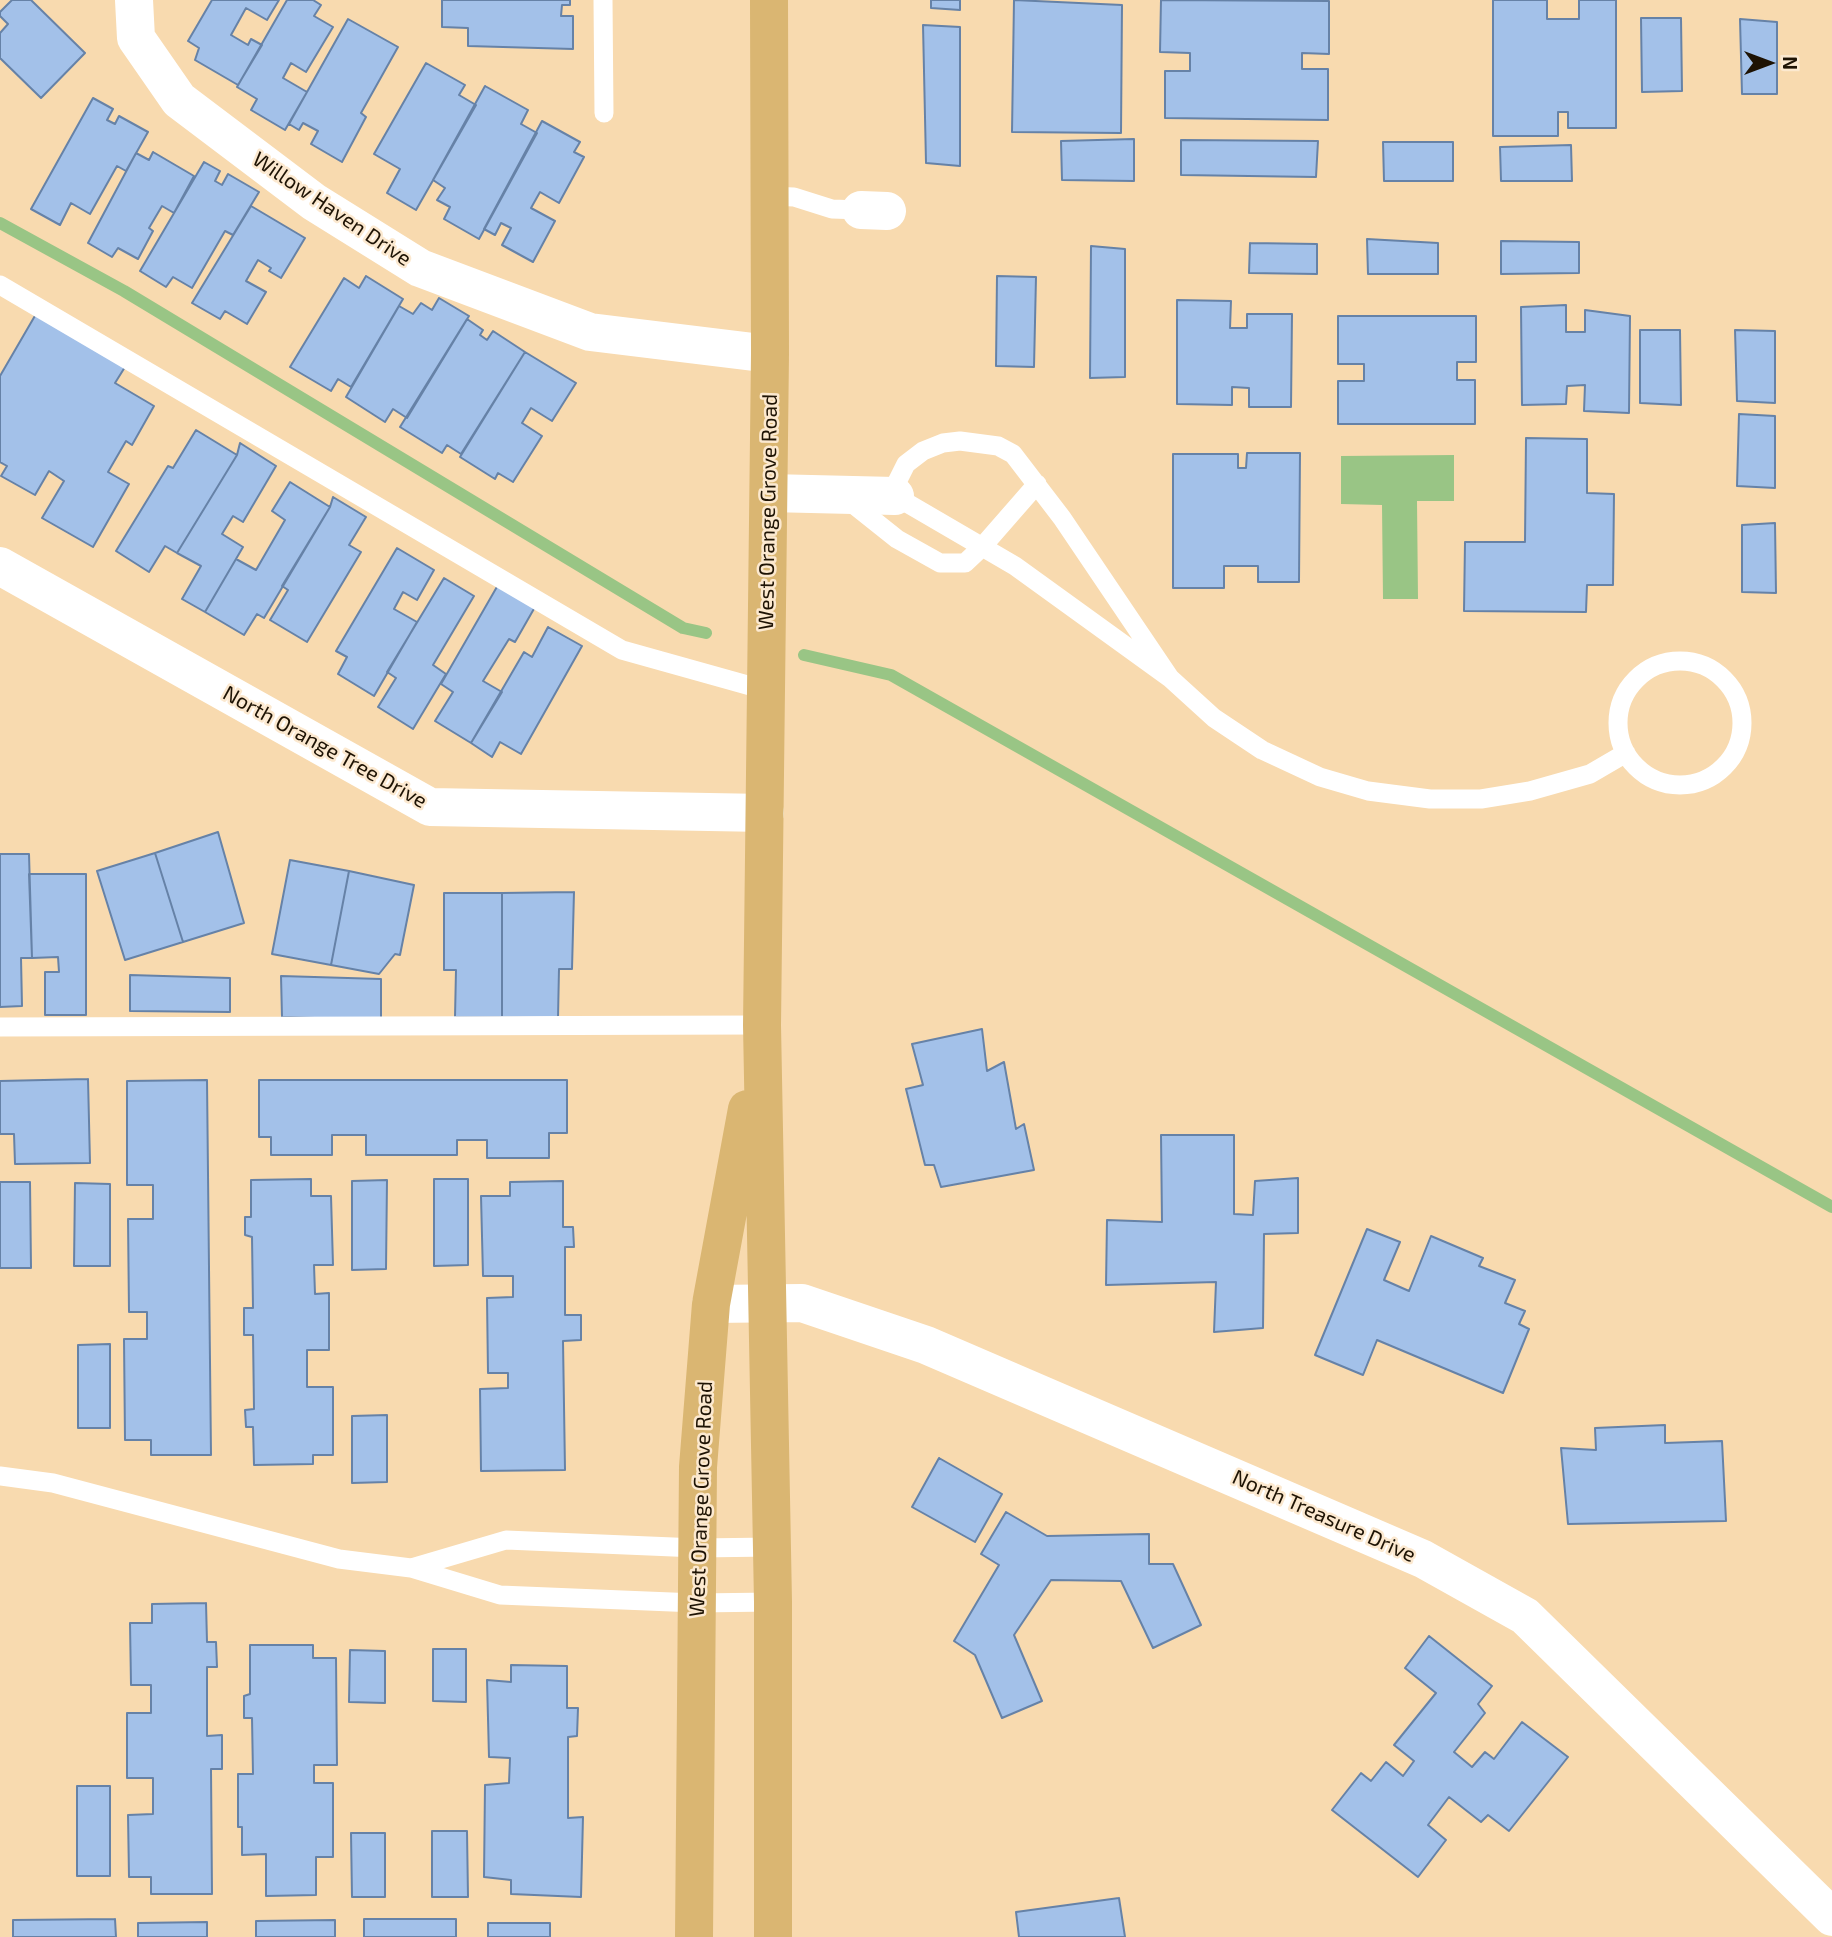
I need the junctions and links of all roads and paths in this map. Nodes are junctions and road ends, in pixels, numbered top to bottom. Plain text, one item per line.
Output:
1 (134, 0) edge
2 (603, 0) edge
3 (768, 0) edge
4 (604, 113) dead end
5 (769, 196) junction
6 (874, 211) dead end
7 (0, 285) edge
8 (770, 354) junction
9 (1037, 484) junction
10 (769, 494) junction
11 (841, 495) junction
12 (895, 496) junction
13 (982, 547) junction
14 (0, 566) edge
15 (1170, 678) junction
16 (765, 691) junction
17 (1626, 753) junction
18 (765, 813) junction
19 (762, 1025) junction
20 (0, 1027) edge
21 (711, 1304) junction
22 (767, 1304) junction
23 (0, 1476) edge
24 (772, 1547) junction
25 (697, 1548) junction
26 (411, 1568) junction
27 (773, 1602) junction
28 (696, 1603) junction
29 (1832, 1917) edge
30 (694, 1937) edge
31 (773, 1937) edge

1 - 8 street, Willow Haven Drive
2 - 4 lane
3 - 5 main road, West Orange Grove Road
5 - 6 lane
5 - 8 main road, West Orange Grove Road
7 - 16 lane
8 - 10 main road, West Orange Grove Road
9 - 12 lane
9 - 13 lane
9 - 15 lane
10 - 11 street
10 - 16 main road, West Orange Grove Road
11 - 12 street
11 - 13 lane
12 - 13 lane
13 - 15 lane
14 - 18 street, North Orange Tree Drive
15 - 17 lane
16 - 18 main road, West Orange Grove Road
17 - 17 lane
18 - 19 main road, West Orange Grove Road
19 - 20 lane
19 - 21 main road, West Orange Grove Road
19 - 22 main road, West Orange Grove Road
21 - 22 street, North Treasure Drive
21 - 25 main road, West Orange Grove Road
22 - 24 main road, West Orange Grove Road
22 - 29 street, North Treasure Drive
23 - 26 lane
24 - 25 lane
24 - 27 main road, West Orange Grove Road
25 - 26 lane
25 - 28 main road, West Orange Grove Road
26 - 28 lane
27 - 28 lane
27 - 31 main road, West Orange Grove Road
28 - 30 main road, West Orange Grove Road

